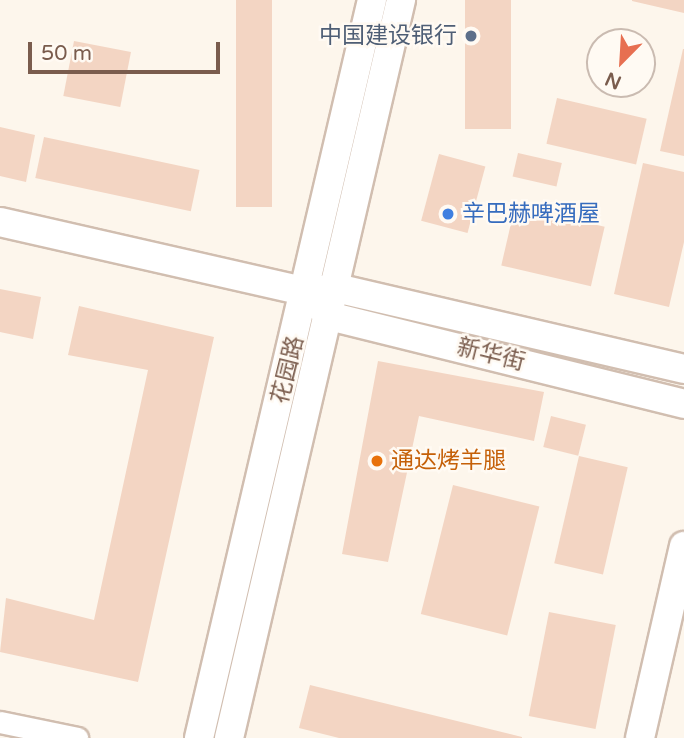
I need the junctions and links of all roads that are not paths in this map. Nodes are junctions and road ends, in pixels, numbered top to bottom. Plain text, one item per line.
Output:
1 (372, 0) edge
2 (401, 0) edge
3 (0, 222) edge
4 (336, 288) junction
5 (307, 292) junction
6 (328, 316) junction
7 (684, 369) edge
8 (684, 404) edge
9 (684, 546) edge
10 (0, 722) edge
11 (77, 738) edge
12 (199, 738) edge
13 (229, 738) edge
14 (640, 738) edge

1 - 5 main road, 花园路
2 - 4 main road, 花园路
3 - 5 main road, 新华街
4 - 5 main road, 新华街
4 - 6 main road, 花园路
4 - 7 main road, 新华街
5 - 6 main road
5 - 12 main road, 花园路
6 - 8 main road, 新华街
6 - 13 main road, 花园路
9 - 14 main road
10 - 11 street

